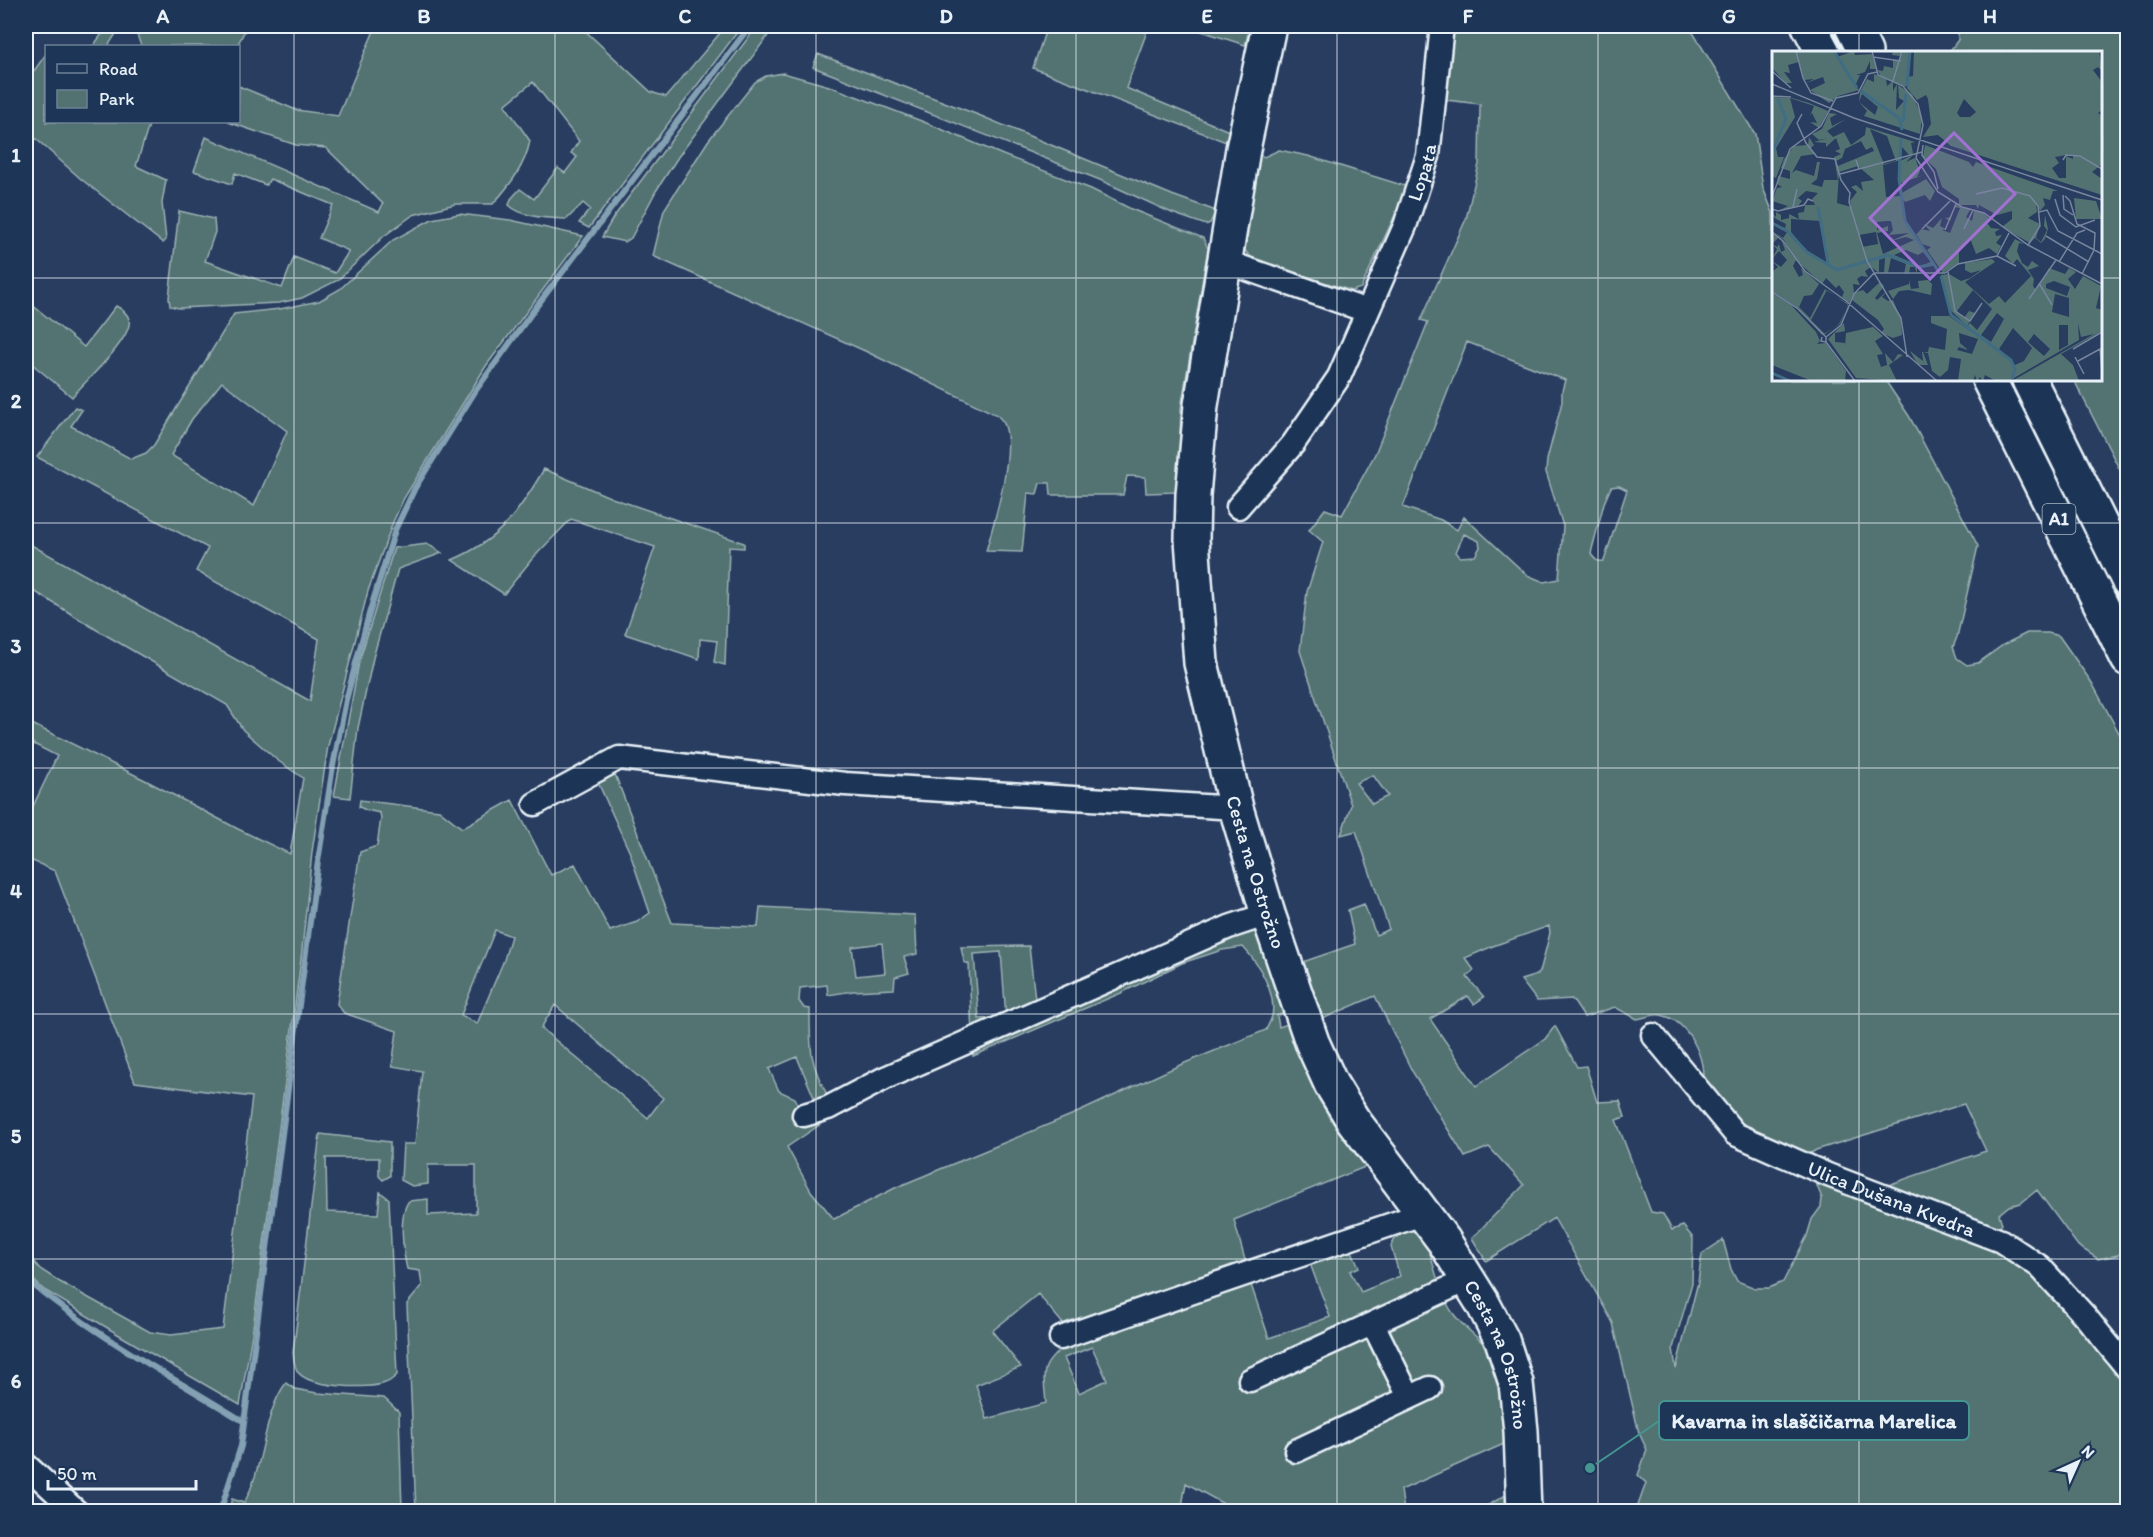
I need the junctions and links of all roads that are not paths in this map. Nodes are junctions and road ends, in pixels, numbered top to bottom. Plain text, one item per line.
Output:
1 (1269, 26) edge
2 (1442, 26) edge
3 (1809, 26) edge
4 (1852, 26) edge
5 (1822, 51) edge
6 (1864, 51) edge
7 (1224, 261) junction
8 (1367, 310) junction
9 (1989, 381) edge
10 (2029, 381) edge
11 (1238, 507) dead end
12 (2127, 580) edge
13 (2127, 659) edge
14 (535, 804) dead end
15 (1236, 808) junction
16 (1268, 914) junction
17 (1653, 1035) dead end
18 (804, 1115) dead end
19 (1422, 1214) junction
20 (1467, 1280) junction
21 (1373, 1324) junction
22 (1061, 1338) dead end
23 (2127, 1370) edge
24 (1250, 1380) dead end
25 (1296, 1451) dead end
26 (26, 1466) edge
27 (77, 1512) edge
28 (1524, 1512) edge

1 - 7 main road, Cesta na Ostrožno
2 - 8 street, Lopata
3 - 5 main road
4 - 6 main road
7 - 8 street
7 - 15 main road, Cesta na Ostrožno
8 - 11 street, Lopata
9 - 13 main road, A1
10 - 12 main road, A1
14 - 15 street
15 - 16 main road, Cesta na Ostrožno
16 - 18 street
16 - 19 main road, Cesta na Ostrožno
17 - 23 street, Ulica Dušana Kvedra
19 - 20 main road, Cesta na Ostrožno
19 - 22 street
20 - 21 street
20 - 28 main road, Cesta na Ostrožno
21 - 24 street
21 - 25 street
26 - 27 street

